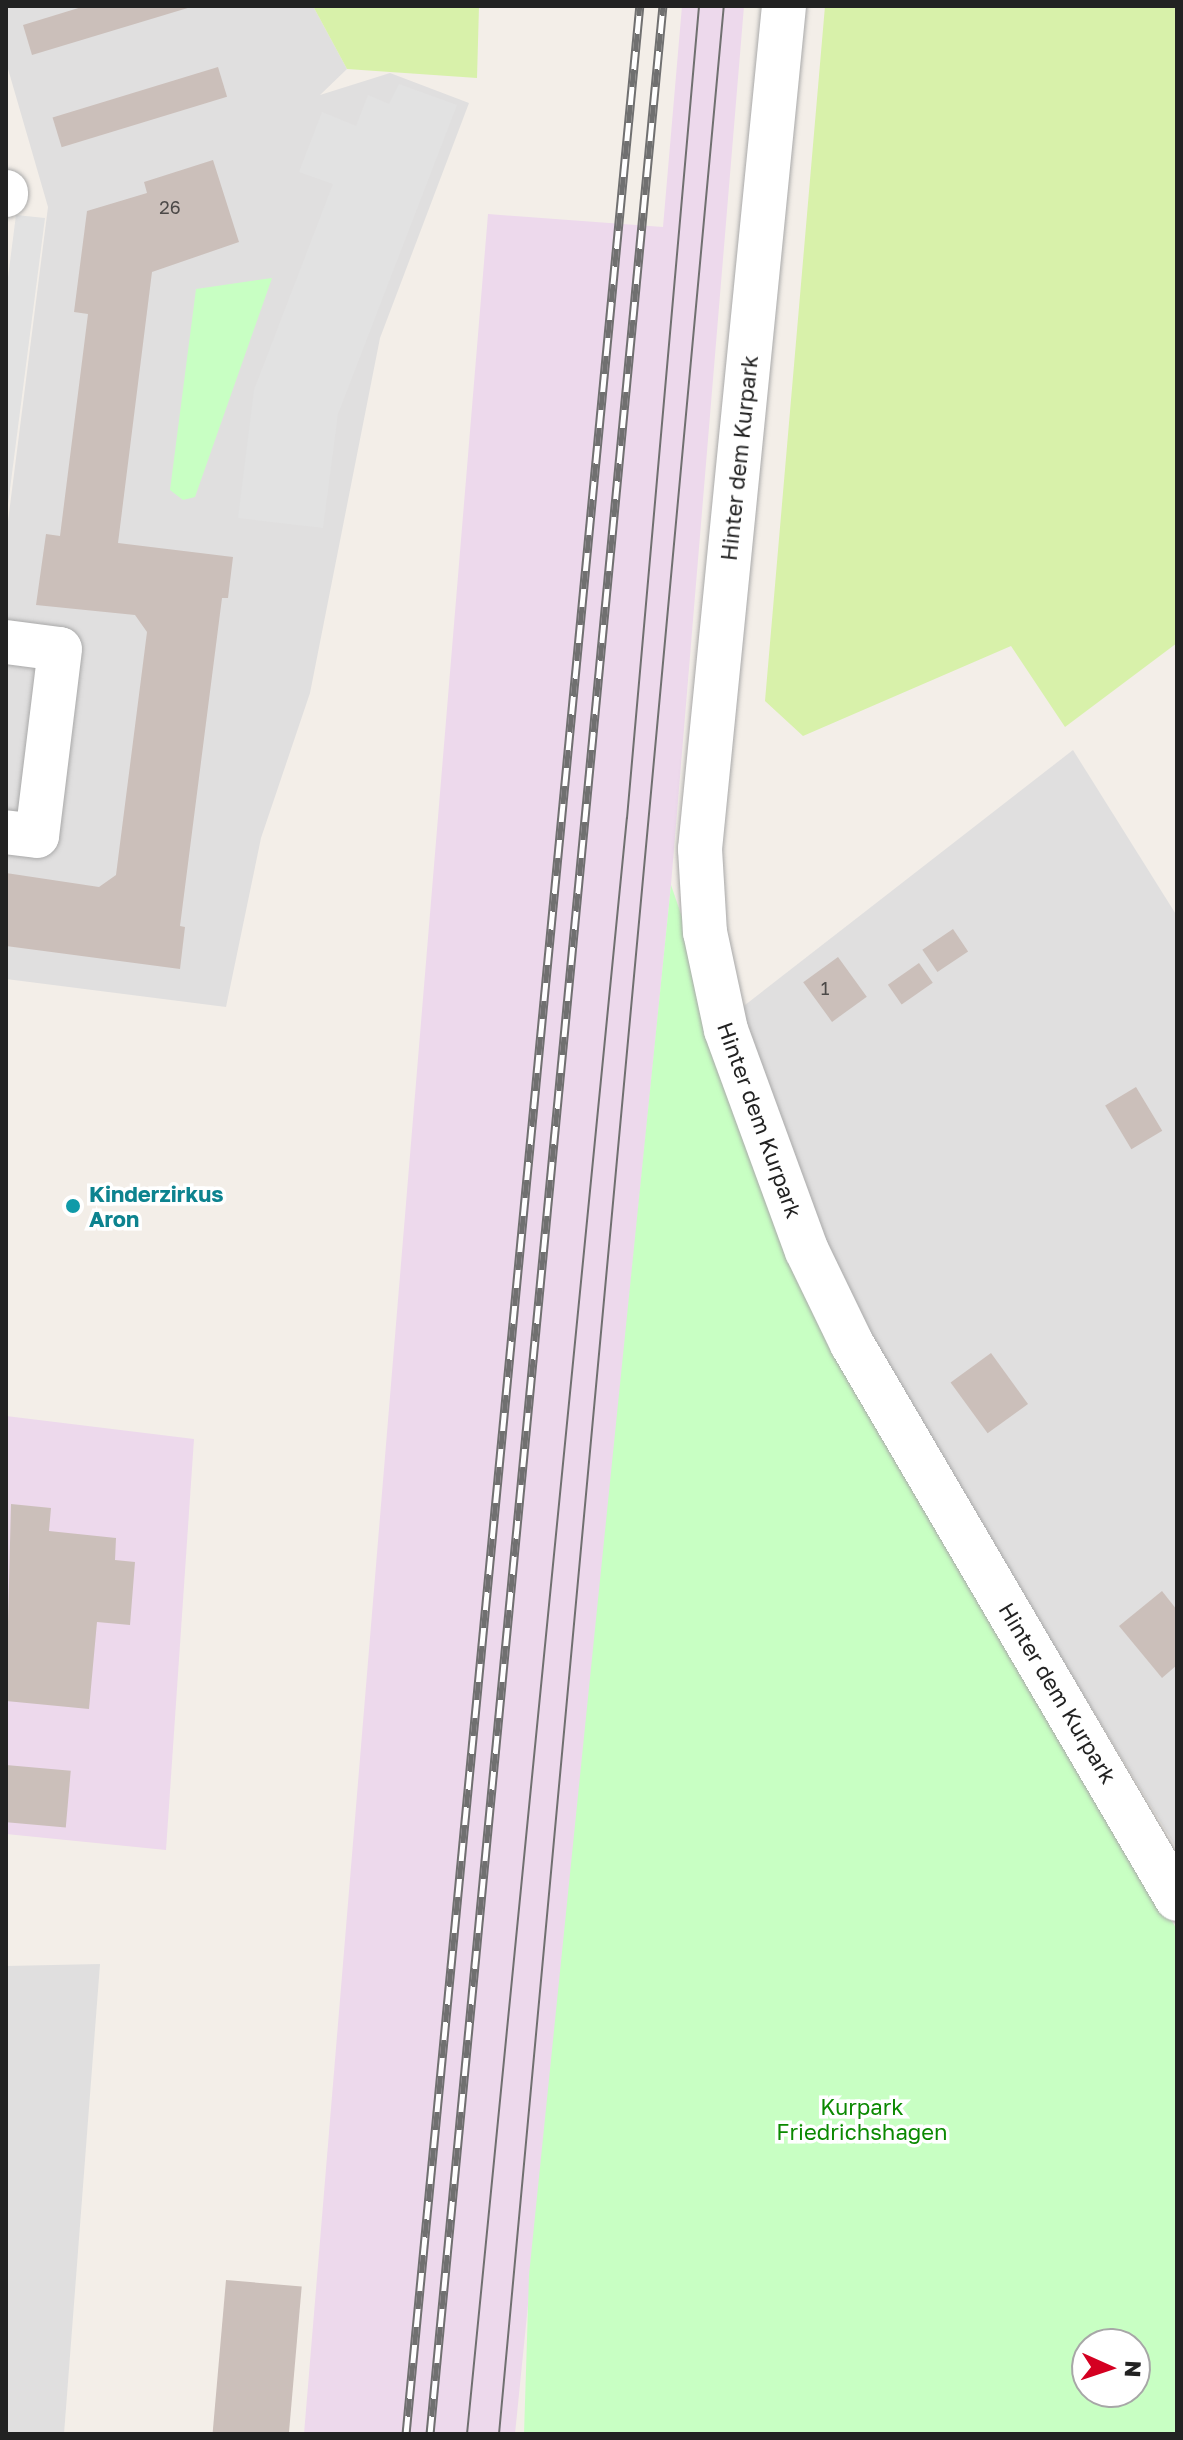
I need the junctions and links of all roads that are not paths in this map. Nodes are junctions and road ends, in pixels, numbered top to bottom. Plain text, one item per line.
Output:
1 (784, 6) edge
2 (6, 642) edge
3 (6, 832) edge
4 (1177, 1899) edge

1 - 4 street, Hinter dem Kurpark
2 - 3 street

